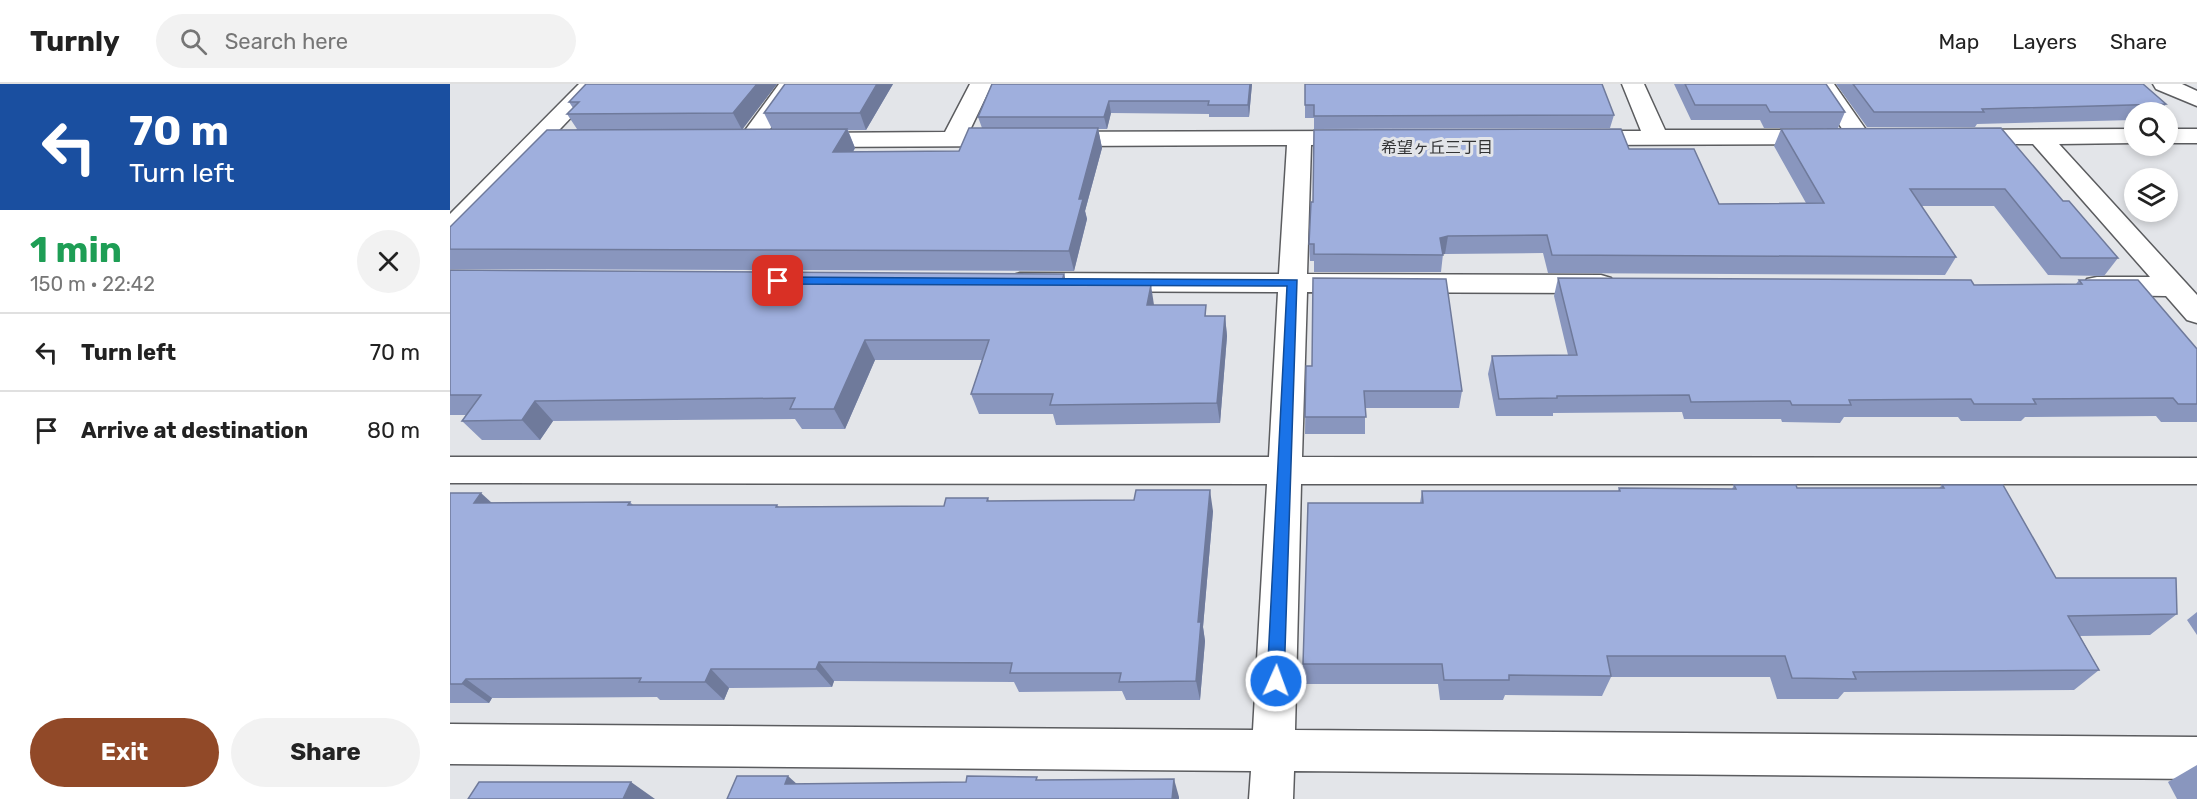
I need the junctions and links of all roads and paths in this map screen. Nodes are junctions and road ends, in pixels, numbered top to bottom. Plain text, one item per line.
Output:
1 (592, 84) edge
2 (790, 84) edge
3 (981, 84) edge
4 (1633, 84) edge
5 (1823, 84) edge
6 (2164, 84) edge
7 (2197, 99) edge
8 (2124, 136) edge
9 (2178, 136) edge
10 (2197, 136) edge
11 (1938, 137) edge
12 (2040, 137) junction
13 (1299, 138) junction
14 (1382, 138) edge
15 (1561, 138) edge
16 (1656, 138) junction
17 (954, 139) junction
18 (537, 140) junction
19 (572, 140) edge
20 (450, 229) edge
21 (996, 282) edge
22 (1293, 282) junction
23 (1626, 284) edge
24 (2066, 286) edge
25 (2173, 286) junction
26 (2197, 313) edge
27 (450, 470) edge
28 (1284, 470) junction
29 (2197, 471) edge
30 (450, 744) edge
31 (1273, 751) junction
32 (2197, 758) edge
33 (1271, 799) edge

1 - 18 street
2 - 17 street
3 - 17 street
4 - 16 street
5 - 16 street
6 - 7 street
8 - 12 street
9 - 10 street
11 - 12 street
12 - 25 street
13 - 14 street
13 - 17 street
13 - 22 street
15 - 16 street
18 - 19 street
18 - 20 street
21 - 22 street
22 - 23 street
22 - 28 street
24 - 25 street
25 - 26 street
27 - 28 street
28 - 29 street
28 - 31 street
30 - 31 street
31 - 32 street
31 - 33 street

